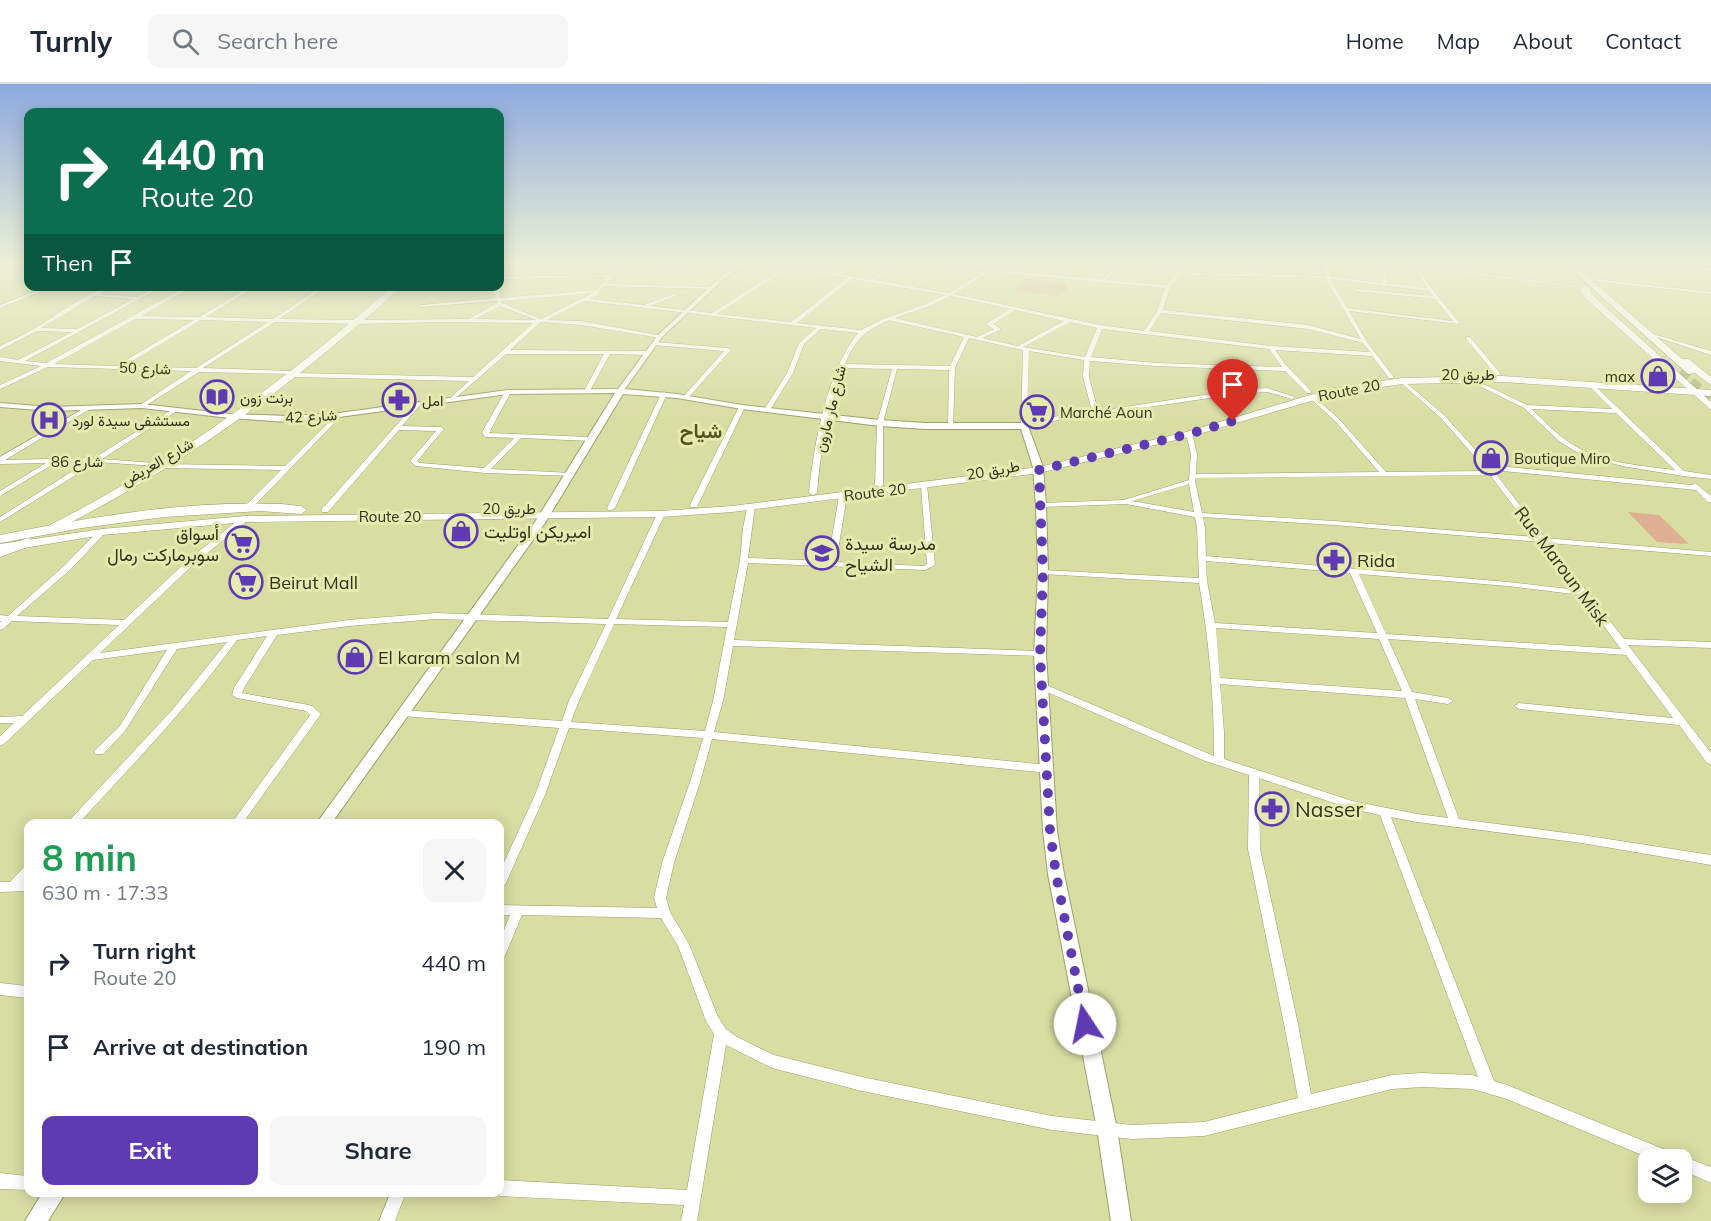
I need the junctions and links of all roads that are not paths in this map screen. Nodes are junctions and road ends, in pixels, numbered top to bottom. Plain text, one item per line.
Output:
1 (57, 316) edge
2 (105, 316) edge
3 (204, 316) edge
4 (280, 316) edge
5 (362, 316) edge
6 (479, 316) edge
7 (528, 316) edge
8 (551, 316) edge
9 (682, 316) edge
10 (721, 316) edge
11 (802, 316) edge
12 (899, 316) edge
13 (1002, 316) edge
14 (1046, 316) edge
15 (1156, 316) edge
16 (1206, 316) edge
17 (1350, 316) edge
18 (1402, 316) edge
19 (1451, 316) edge
20 (1610, 316) edge
21 (1616, 316) edge
22 (1627, 316) edge
23 (1633, 316) edge
24 (135, 317) joint
25 (201, 318) junction
26 (892, 319) junction
27 (274, 320) junction
28 (470, 321) junction
29 (540, 321) junction
30 (1068, 321) junction
31 (355, 322) junction
32 (792, 324) junction
33 (1100, 327) junction
34 (819, 328) junction
35 (38, 330) junction
36 (78, 330) junction
37 (862, 332) junction
38 (1144, 333) junction
39 (1655, 335) junction
40 (967, 336) junction
41 (978, 338) junction
42 (1468, 338) dead end
43 (658, 340) junction
44 (1365, 342) junction
45 (0, 348) edge
46 (1023, 348) junction
47 (1271, 348) junction
48 (505, 352) junction
49 (608, 353) junction
50 (648, 353) junction
51 (1711, 353) edge
52 (1373, 354) junction
53 (1086, 357) junction
54 (0, 359) edge
55 (18, 362) junction
56 (47, 365) junction
57 (840, 366) junction
58 (117, 367) junction
59 (895, 367) junction
60 (952, 368) junction
61 (1287, 369) junction
62 (1669, 369) junction
63 (195, 370) junction
64 (293, 374) junction
65 (1498, 374) junction
66 (1704, 377) edge
67 (1467, 378) junction
68 (474, 379) junction
69 (1396, 379) junction
70 (1592, 386) junction
71 (1681, 386) junction
72 (0, 387) edge
73 (1711, 388) edge
74 (588, 389) junction
75 (621, 390) junction
76 (508, 392) junction
77 (1711, 393) edge
78 (664, 394) junction
79 (1311, 395) junction
80 (686, 397) junction
81 (1292, 397) junction
82 (452, 399) junction
83 (418, 404) junction
84 (1709, 404) edge
85 (0, 405) edge
86 (142, 406) junction
87 (742, 406) junction
88 (1526, 407) junction
89 (88, 408) junction
90 (175, 410) junction
91 (767, 410) junction
92 (1095, 411) junction
93 (1618, 411) junction
94 (339, 415) junction
95 (234, 417) junction
96 (825, 417) junction
97 (880, 423) junction
98 (1024, 423) junction
99 (951, 426) junction
100 (398, 428) junction
101 (1189, 434) junction
102 (520, 436) junction
103 (591, 439) junction
104 (95, 460) junction
105 (0, 461) edge
106 (54, 461) junction
107 (159, 465) junction
108 (1038, 466) junction
109 (287, 468) junction
110 (1489, 470) junction
111 (485, 471) junction
112 (1682, 473) junction
113 (1384, 474) junction
114 (571, 475) junction
115 (1711, 477) edge
116 (1192, 478) junction
117 (879, 485) junction
118 (925, 486) junction
119 (1698, 488) junction
120 (813, 493) junction
121 (0, 494) edge
122 (843, 496) junction
123 (1711, 500) edge
124 (1126, 502) junction
125 (694, 505) junction
126 (1041, 505) junction
127 (752, 506) junction
128 (612, 508) junction
129 (302, 510) junction
130 (325, 510) junction
131 (547, 512) junction
132 (246, 513) junction
133 (661, 514) junction
134 (1199, 515) junction
135 (1, 520) edge
136 (54, 528) junction
137 (98, 529) junction
138 (27, 538) junction
139 (0, 539) edge
140 (1544, 542) junction
141 (0, 548) edge
142 (1711, 554) edge
143 (1202, 558) junction
144 (744, 560) junction
145 (832, 564) junction
146 (1043, 572) junction
147 (1354, 572) junction
148 (1203, 581) junction
149 (1582, 593) junction
150 (0, 618) edge
151 (11, 618) junction
152 (472, 618) junction
153 (613, 621) junction
154 (128, 623) junction
155 (732, 625) junction
156 (1211, 625) junction
157 (0, 627) edge
158 (274, 633) junction
159 (1384, 636) junction
160 (234, 639) junction
161 (1620, 642) junction
162 (729, 643) junction
163 (1711, 645) edge
164 (174, 646) junction
165 (1627, 652) junction
166 (1040, 654) junction
167 (92, 657) junction
168 (1216, 681) junction
169 (1043, 687) junction
170 (1409, 695) junction
171 (1448, 701) dead end
172 (1519, 706) dead end
173 (402, 713) junction
174 (24, 719) junction
175 (0, 720) edge
176 (1682, 722) junction
177 (565, 725) junction
178 (709, 735) junction
179 (0, 742) edge
180 (99, 751) dead end
181 (1711, 760) edge
182 (1219, 761) junction
183 (1048, 769) junction
184 (1254, 774) junction
185 (1384, 812) junction
186 (76, 819) edge
187 (240, 819) edge
188 (327, 819) edge
189 (1455, 823) junction
190 (1711, 860) edge
191 (24, 873) edge
192 (504, 875) edge
193 (24, 886) edge
194 (6, 887) edge
195 (504, 910) edge
196 (518, 910) junction
197 (664, 913) junction
198 (504, 944) edge
199 (24, 992) edge
200 (3, 993) edge
201 (721, 1033) junction
202 (1488, 1085) junction
203 (1306, 1104) junction
204 (1107, 1129) junction
205 (1646, 1149) edge
206 (1692, 1167) edge
207 (1711, 1175) edge
208 (0, 1181) edge
209 (24, 1183) edge
210 (504, 1188) edge
211 (52, 1197) edge
212 (397, 1197) edge
213 (693, 1198) junction
214 (35, 1221) edge
215 (387, 1221) edge
216 (689, 1221) edge
217 (1121, 1221) edge

1 - 35 street
2 - 36 street
3 - 25 street
4 - 27 street
5 - 31 main road, شارع العريض
6 - 28 street
7 - 29 street
8 - 29 street
9 - 43 street
10 - 32 street
11 - 32 street
12 - 26 street
13 - 41 street
14 - 30 street
15 - 38 street
16 - 44 street
17 - 44 street, Rue Maroun Misk
18 - 19 street
20 - 62 main road
21 - 71 main road
22 - 66 main road
23 - 39 main road
24 - 25 street
24 - 56 street
25 - 27 street
25 - 58 street
26 - 37 street
26 - 40 street
27 - 31 street
27 - 63 street
28 - 29 street
28 - 31 street
29 - 43 street
29 - 48 street
30 - 33 street
30 - 46 street
31 - 64 main road, شارع العريض
32 - 34 street
33 - 38 street
33 - 53 street
34 - 37 street
34 - 91 street
35 - 36 street
35 - 45 street
36 - 55 street
37 - 57 street, شارع مار مارون
38 - 47 street
39 - 51 street
39 - 66 main road
40 - 41 street
40 - 60 street
41 - 46 street
42 - 65 street
43 - 50 street
43 - 80 street
44 - 52 street, Rue Maroun Misk
46 - 53 street
46 - 98 street
47 - 52 street
47 - 61 street
48 - 49 street
48 - 68 street
49 - 50 street
49 - 74 street
50 - 75 street
52 - 69 street, Rue Maroun Misk
53 - 61 street
53 - 92 street
54 - 55 street, شارع 50
55 - 56 street, شارع 50
56 - 58 street, شارع 50
56 - 72 street
57 - 59 street
57 - 96 street, شارع مار مارون
58 - 63 street, شارع 50
59 - 60 street
59 - 97 street
60 - 99 street
61 - 79 street
62 - 66 main road
62 - 71 main road
63 - 64 street, شارع 50
63 - 86 street
64 - 68 street, شارع 50
64 - 95 main road, شارع العريض
65 - 69 main road, طريق 20
65 - 71 main road, طريق 20
67 - 69 main road, Route 20
67 - 70 main road, Route 20
67 - 88 street
68 - 82 street
69 - 79 main road, Route 20
69 - 110 street, Rue Maroun Misk
70 - 71 main road, Route 20
70 - 93 street
71 - 73 main road, طريق 20
71 - 77 main road, Route 20
71 - 84 main road
71 - 84 main road
74 - 75 street, شارع 42
74 - 76 street, شارع 42
75 - 78 street, شارع 42
75 - 103 street
76 - 82 street, شارع 42
76 - 102 street
78 - 80 street, شارع 42
78 - 128 street
79 - 81 main road, طريق 20
79 - 101 main road, Route 20
79 - 113 street
80 - 87 street, شارع 42
81 - 92 street
81 - 108 main road, طريق 20
82 - 83 street, شارع 42
83 - 94 street, شارع 42
83 - 100 street
85 - 89 street, شارع 42
86 - 89 street, شارع 42
86 - 90 street, شارع 42
87 - 91 street, شارع 42
87 - 125 street
88 - 93 street
88 - 112 street
89 - 105 street
90 - 95 street, شارع 42
90 - 104 street
91 - 96 street, شارع 42
92 - 98 street
93 - 112 street
94 - 95 street, شارع 42
94 - 109 street
95 - 107 main road, شارع العريض
96 - 97 street, شارع 42
96 - 120 street, شارع مار مارون
97 - 99 street, شارع 42
97 - 117 street
98 - 99 street, شارع 42
98 - 108 street
100 - 111 street
100 - 130 street
101 - 108 main road, Route 20
101 - 116 street
102 - 103 street
102 - 111 street
103 - 114 street
104 - 106 street, شارع 86
104 - 107 street, شارع 86
104 - 135 street
105 - 106 street, شارع 86
106 - 121 street
107 - 109 street, شارع 86
107 - 136 main road, شارع العريض
107 - 138 main road, شارع العريض
108 - 117 main road, طريق 20
108 - 118 main road, Route 20
108 - 126 street
109 - 132 street
110 - 113 street
110 - 119 street
110 - 140 street, Rue Maroun Misk
111 - 114 street
112 - 115 street
112 - 119 street
113 - 116 street
114 - 131 street
116 - 124 street
116 - 134 street
117 - 120 main road, طريق 20
118 - 122 main road, Route 20
118 - 145 street
119 - 123 street
120 - 125 main road, طريق 20
122 - 127 main road, Route 20
122 - 145 street
124 - 126 street
124 - 134 street
125 - 128 main road, طريق 20
126 - 146 street
127 - 133 main road, Route 20
127 - 144 street
128 - 131 main road, طريق 20
129 - 130 main road, طريق 20
129 - 132 main road
129 - 137 main road, طريق 20
130 - 131 main road, طريق 20
131 - 132 main road, Route 20
131 - 133 main road, Route 20
131 - 152 street
132 - 136 main road
132 - 137 main road, Route 20
132 - 154 street
133 - 153 street
134 - 140 street
134 - 143 street
136 - 138 main road
136 - 141 main road, شارع العريض
137 - 138 main road, Route 20
137 - 151 street
138 - 139 main road
138 - 141 main road
140 - 142 street
140 - 149 street, Rue Maroun Misk
143 - 147 street
143 - 148 street
144 - 145 street
144 - 155 street
146 - 148 street
146 - 166 street
147 - 149 street
147 - 159 street
148 - 156 street
149 - 161 street, Rue Maroun Misk
150 - 151 street
151 - 154 street
151 - 157 street
152 - 153 street
152 - 158 street
152 - 173 street
153 - 155 street
153 - 177 street
154 - 167 street
155 - 162 street
156 - 159 street
156 - 168 street
158 - 160 street
158 - 187 street
159 - 165 street
159 - 170 street
160 - 164 street
160 - 186 street
161 - 163 street
161 - 165 street, Rue Maroun Misk
162 - 166 street
162 - 178 street
164 - 167 street
164 - 180 street
165 - 176 street, Rue Maroun Misk
166 - 169 street
167 - 174 street
168 - 170 street
168 - 182 street
169 - 182 street
169 - 183 street
170 - 171 street
170 - 189 street
172 - 176 street
173 - 177 street
173 - 188 street
174 - 175 street
174 - 179 street
176 - 181 street, Rue Maroun Misk
177 - 178 street
177 - 192 street
178 - 183 street
178 - 197 street
182 - 184 street
183 - 204 street
184 - 185 street
184 - 203 street
185 - 189 street
185 - 202 street
189 - 190 street
191 - 194 street
193 - 194 street
195 - 196 street
196 - 197 street
196 - 198 street
197 - 201 street
199 - 200 street
201 - 204 street
201 - 213 street
202 - 203 street
202 - 205 street
203 - 204 street
204 - 217 street
206 - 207 street
208 - 209 street
210 - 213 street
211 - 214 street
212 - 215 street
213 - 216 street

